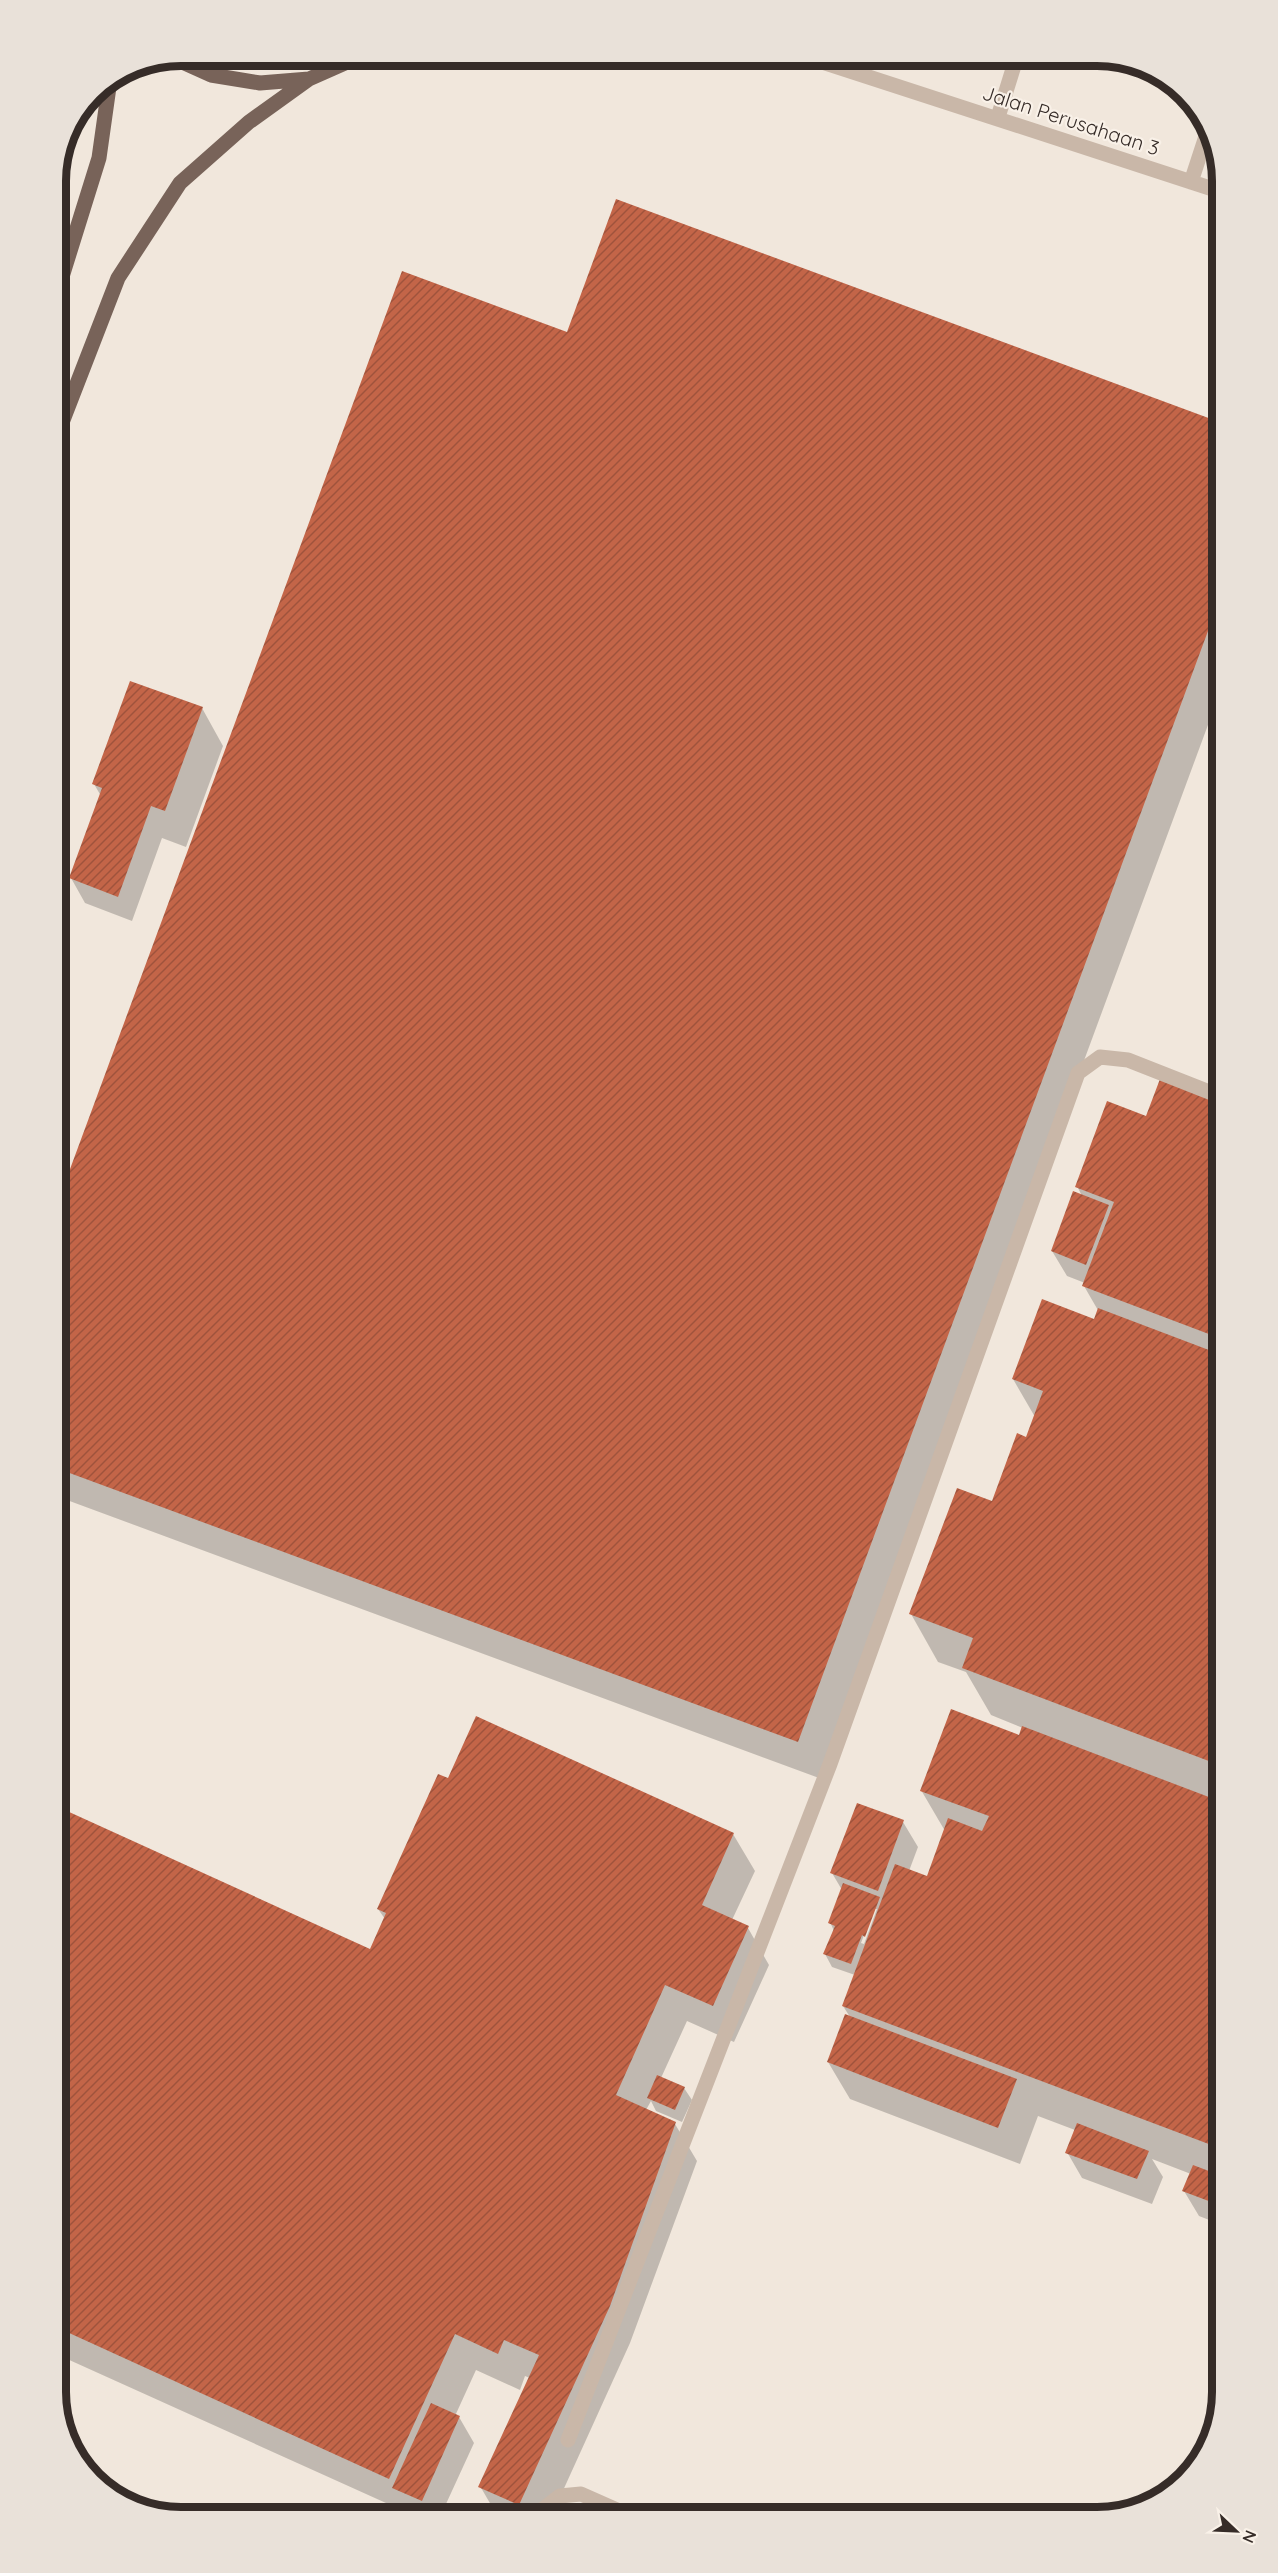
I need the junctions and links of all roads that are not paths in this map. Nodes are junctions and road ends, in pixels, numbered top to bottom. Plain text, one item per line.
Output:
1 (191, 66) edge
2 (338, 66) edge
3 (836, 66) edge
4 (1014, 66) edge
5 (309, 79) junction
6 (108, 93) edge
7 (998, 117) junction
8 (1205, 141) edge
9 (1191, 182) junction
10 (1212, 189) edge
11 (66, 264) edge
12 (66, 412) edge
13 (1212, 1093) edge
14 (568, 2440) dead end
15 (546, 2507) edge
16 (610, 2507) edge

1 - 5 main road
2 - 5 main road
3 - 7 street, Jalan Perusahaan 3
4 - 7 street
5 - 12 main road
6 - 11 main road
7 - 9 street, Jalan Perusahaan 3
8 - 9 street
9 - 10 street, Jalan Perusahaan 3
13 - 14 street
15 - 16 street

